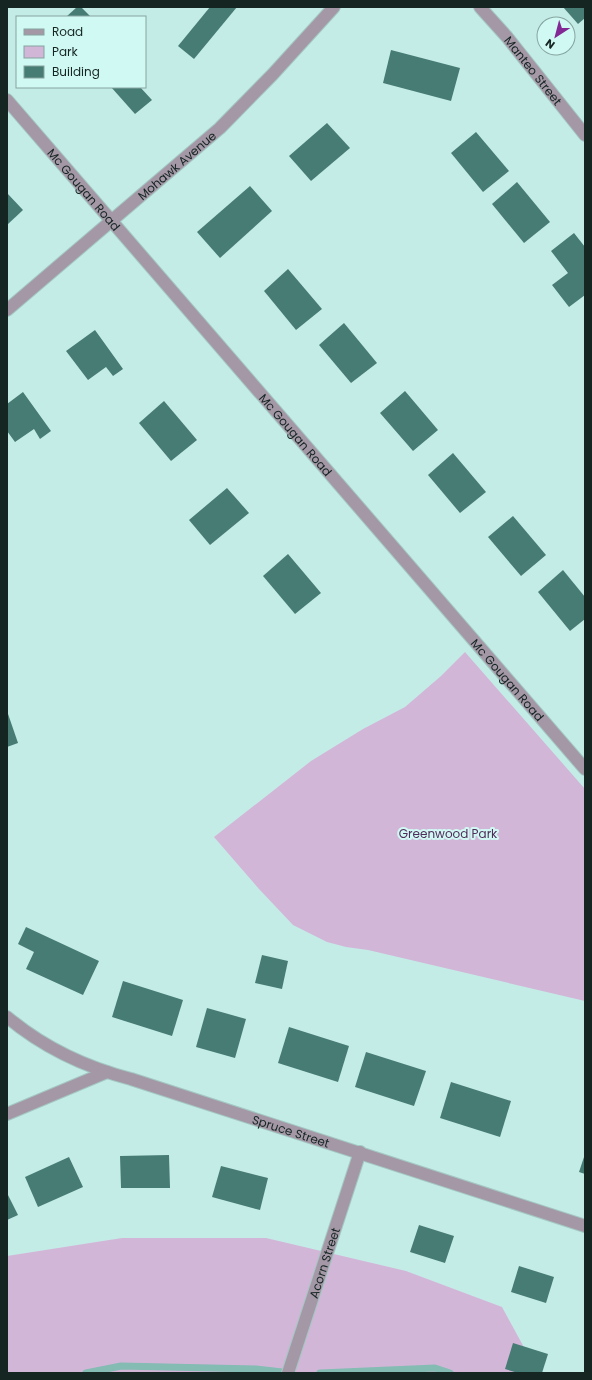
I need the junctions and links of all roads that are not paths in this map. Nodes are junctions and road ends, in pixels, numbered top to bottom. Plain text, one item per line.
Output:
1 (334, 7) edge
2 (480, 7) edge
3 (7, 100) edge
4 (585, 135) edge
5 (111, 220) junction
6 (7, 310) edge
7 (585, 769) edge
8 (7, 1017) edge
9 (106, 1072) junction
10 (7, 1114) edge
11 (360, 1152) junction
12 (585, 1226) edge
13 (288, 1373) edge

1 - 5 street, Mohawk Avenue
2 - 4 street, Manteo Street
3 - 5 street, Mc Gougan Road
5 - 6 street, Mohawk Avenue
5 - 7 street, Mc Gougan Road
8 - 9 street, Spruce Street
9 - 10 street
9 - 11 street, Spruce Street
11 - 12 street, Spruce Street
11 - 13 street, Acorn Street

